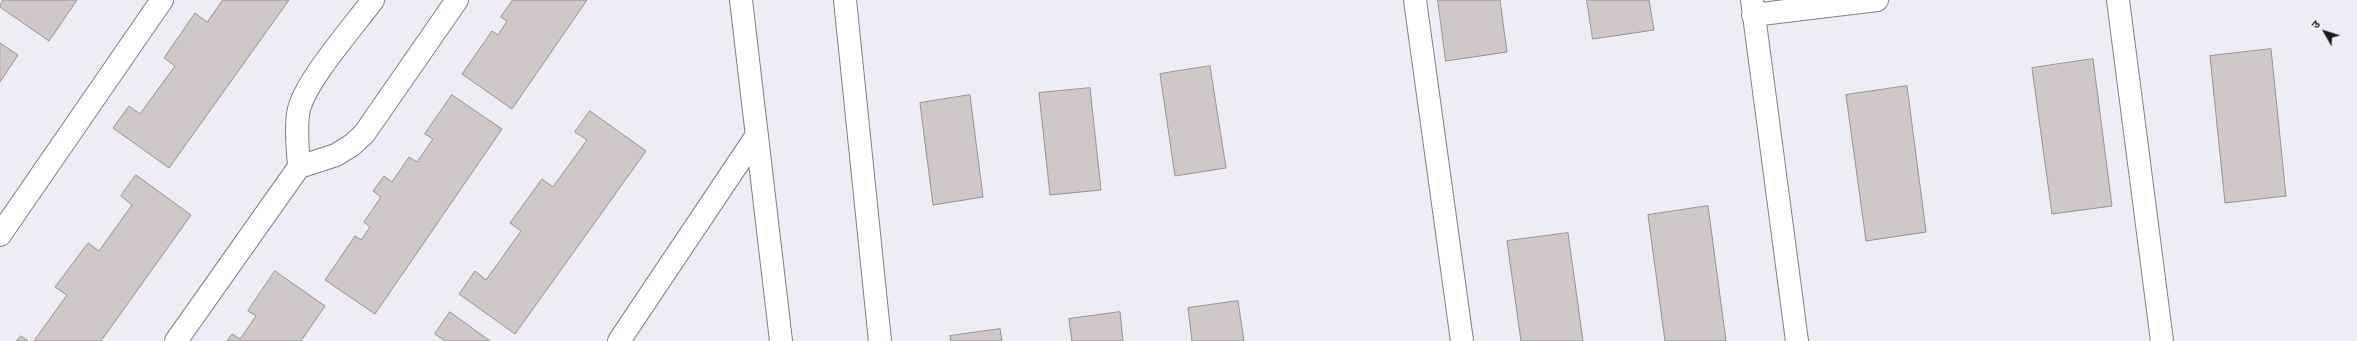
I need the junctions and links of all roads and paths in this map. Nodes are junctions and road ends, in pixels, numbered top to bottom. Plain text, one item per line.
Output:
1 (162, 0) edge
2 (373, 0) edge
3 (457, 0) edge
4 (741, 0) edge
5 (845, 0) edge
6 (1416, 0) edge
7 (1877, 0) edge
8 (2118, 0) edge
9 (1752, 8) edge
10 (757, 136) junction
11 (299, 167) junction
12 (0, 235) edge
13 (176, 341) edge
14 (619, 341) edge
15 (781, 341) edge
16 (880, 341) edge
17 (1462, 341) edge
18 (1796, 341) edge
19 (2162, 341) edge

1 - 12 street
2 - 11 street
3 - 11 street
4 - 10 street
5 - 16 street
6 - 17 street
7 - 9 street
8 - 19 street
9 - 18 street
10 - 14 street
10 - 15 street
11 - 13 street

